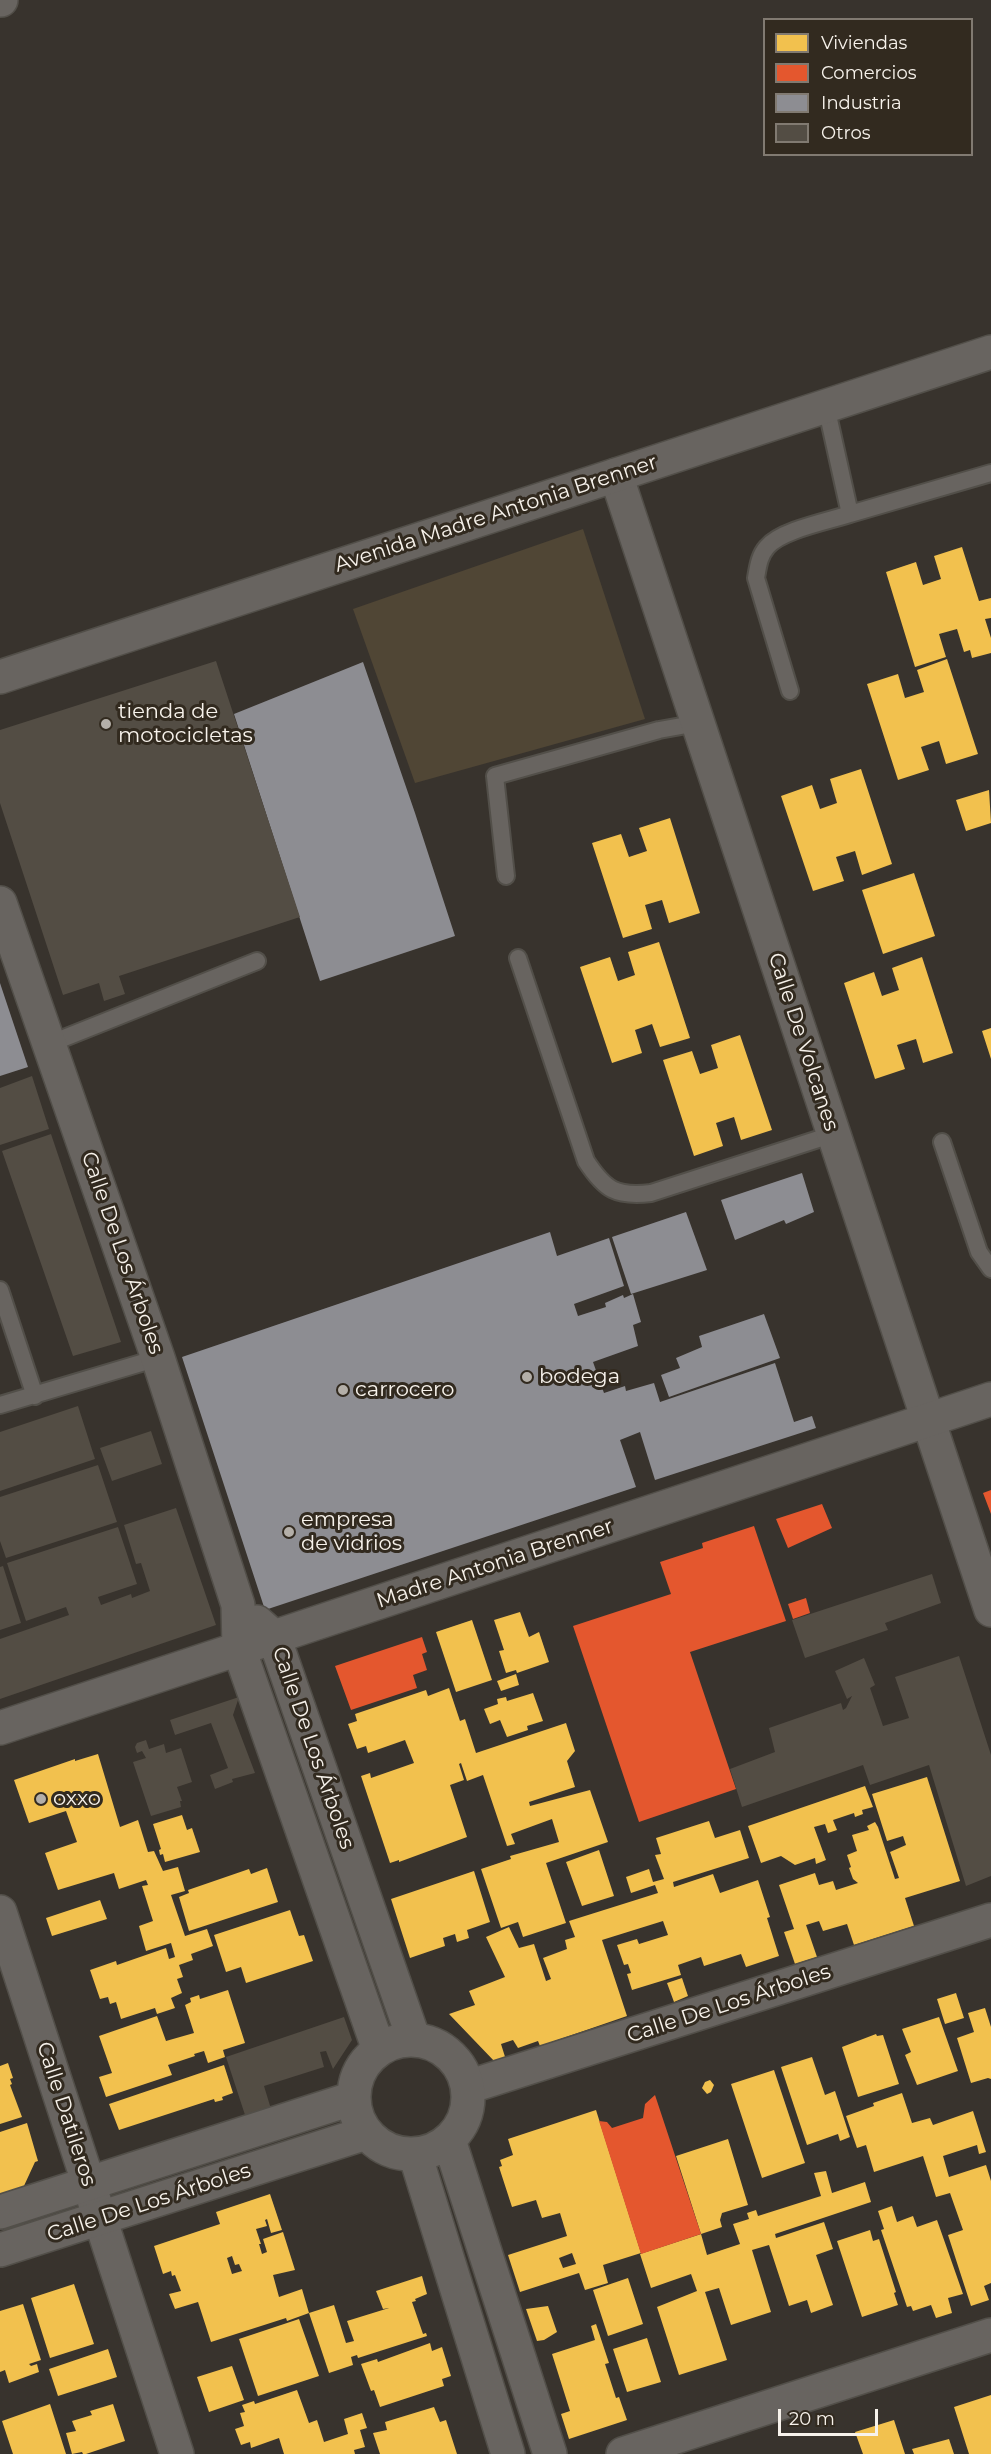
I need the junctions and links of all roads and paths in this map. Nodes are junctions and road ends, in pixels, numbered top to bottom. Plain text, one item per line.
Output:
1 (991, 352) edge
2 (826, 406) junction
3 (991, 473) edge
4 (616, 475) junction
5 (850, 514) junction
6 (0, 677) edge
7 (789, 691) dead end
8 (698, 723) junction
9 (506, 876) dead end
10 (0, 903) edge
11 (518, 958) dead end
12 (257, 961) dead end
13 (49, 1044) junction
14 (834, 1134) junction
15 (942, 1142) dead end
16 (991, 1269) edge
17 (0, 1290) edge
18 (158, 1358) junction
19 (35, 1396) junction
20 (991, 1400) edge
21 (0, 1405) edge
22 (929, 1420) junction
23 (238, 1605) junction
24 (991, 1610) edge
25 (274, 1637) junction
26 (238, 1649) junction
27 (0, 1728) edge
28 (0, 1912) edge
29 (991, 1920) edge
30 (414, 2040) junction
31 (379, 2050) junction
32 (468, 2087) junction
33 (354, 2098) junction
34 (366, 2133) junction
35 (449, 2140) junction
36 (415, 2154) junction
37 (88, 2184) junction
38 (0, 2212) edge
39 (99, 2219) junction
40 (0, 2250) edge
41 (991, 2335) edge
42 (177, 2454) edge
43 (508, 2454) edge
44 (550, 2454) edge
45 (623, 2454) edge

1 - 2 street, Avenida Madre Antonia Brenner
2 - 4 street, Avenida Madre Antonia Brenner
2 - 5 lane
3 - 5 lane
4 - 6 street, Avenida Madre Antonia Brenner
4 - 8 street, Calle De Volcanes
5 - 7 lane
8 - 9 lane
8 - 14 street, Calle De Volcanes
10 - 13 street, Calle De Los Árboles
11 - 14 lane
12 - 13 lane
13 - 18 street, Calle De Los Árboles
14 - 22 street, Calle De Volcanes
15 - 16 lane
17 - 19 lane
18 - 19 lane
18 - 23 street, Calle De Los Árboles
19 - 21 lane
20 - 22 street, Madre Antonia Brenner
22 - 24 street, Calle De Volcanes
22 - 25 street, Madre Antonia Brenner
23 - 25 street, Calle De Los Árboles
23 - 26 street, Calle De Los Árboles
25 - 26 street, Madre Antonia Brenner
25 - 30 street, Calle De Los Árboles
26 - 27 street, Madre Antonia Brenner
26 - 31 street, Calle De Los Árboles
28 - 37 street, Calle Datileros
29 - 32 street, Calle De Los Árboles
30 - 31 street
30 - 32 street
31 - 33 street
32 - 35 street
33 - 34 street
33 - 37 street, Calle De Los Árboles
34 - 36 street
34 - 39 street, Calle De Los Árboles
35 - 36 street
35 - 44 street
36 - 43 street
37 - 38 street, Calle De Los Árboles
37 - 39 street, Calle Datileros
39 - 40 street, Calle De Los Árboles
39 - 42 street, Calle Datileros
41 - 45 street

